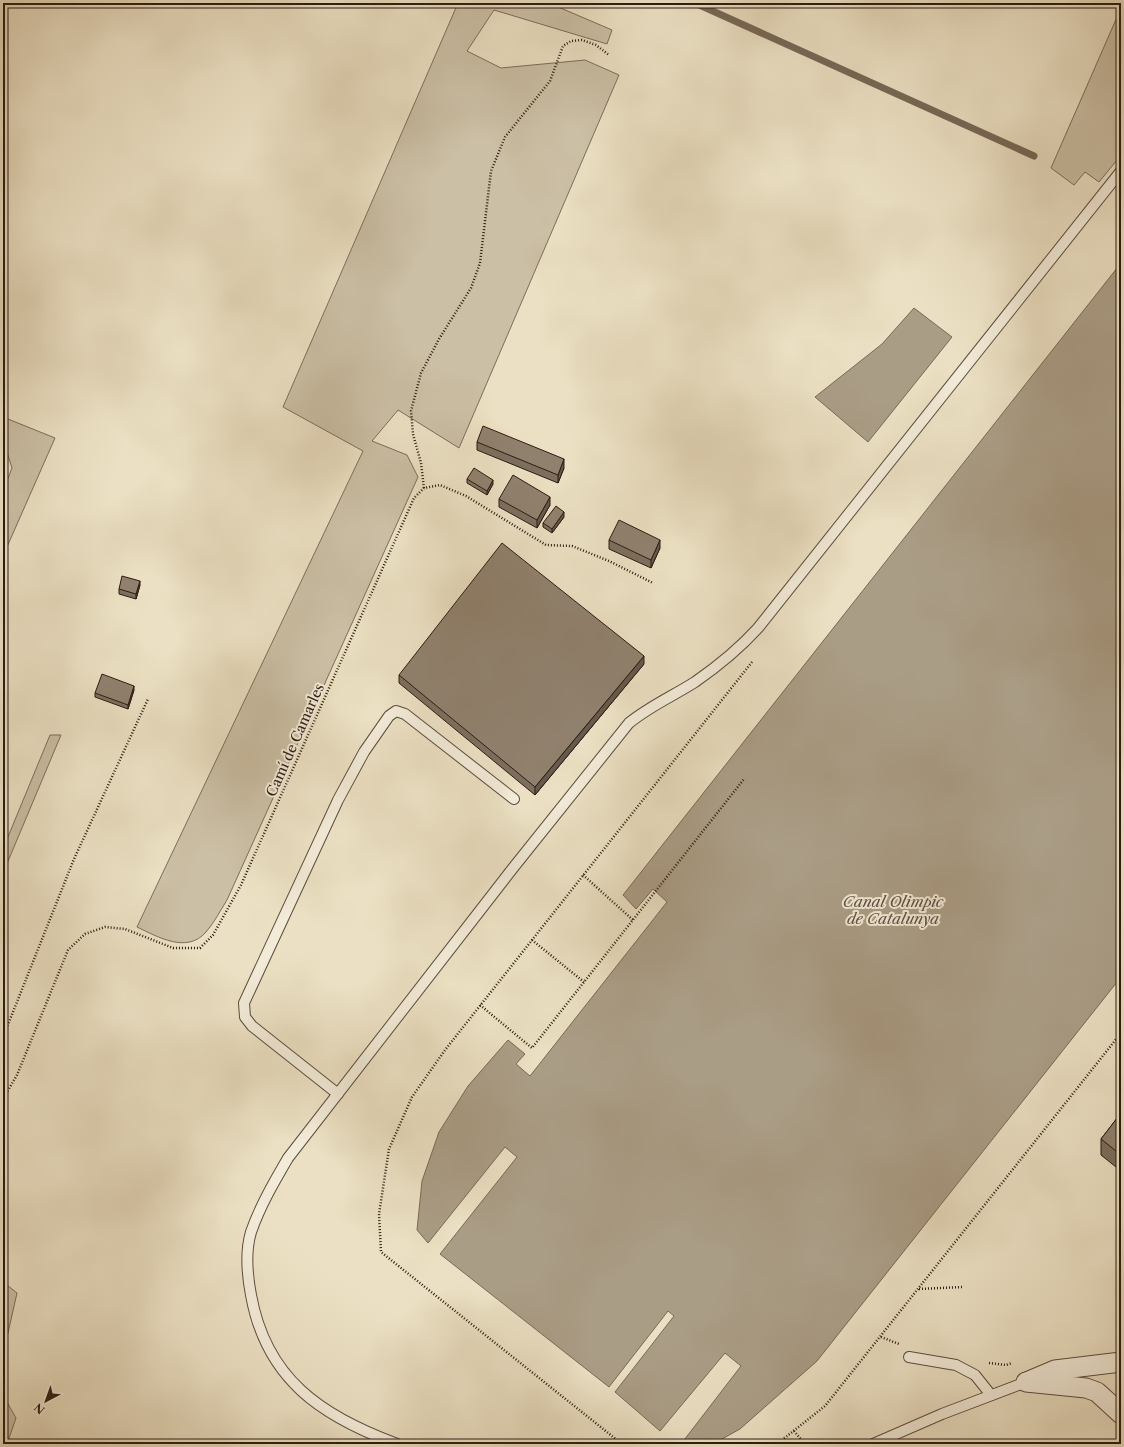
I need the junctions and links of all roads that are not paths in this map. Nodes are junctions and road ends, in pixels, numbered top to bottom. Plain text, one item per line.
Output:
1 (1121, 170) edge
2 (514, 799) dead end
3 (338, 1094) junction
4 (909, 1357) dead end
5 (1121, 1362) edge
6 (1026, 1382) junction
7 (991, 1395) junction
8 (1121, 1414) edge
9 (397, 1444) edge
10 (873, 1444) edge

1 - 3 lane
2 - 3 lane
3 - 9 lane
4 - 7 lane
5 - 6 street
6 - 7 lane
6 - 8 street
7 - 10 lane

